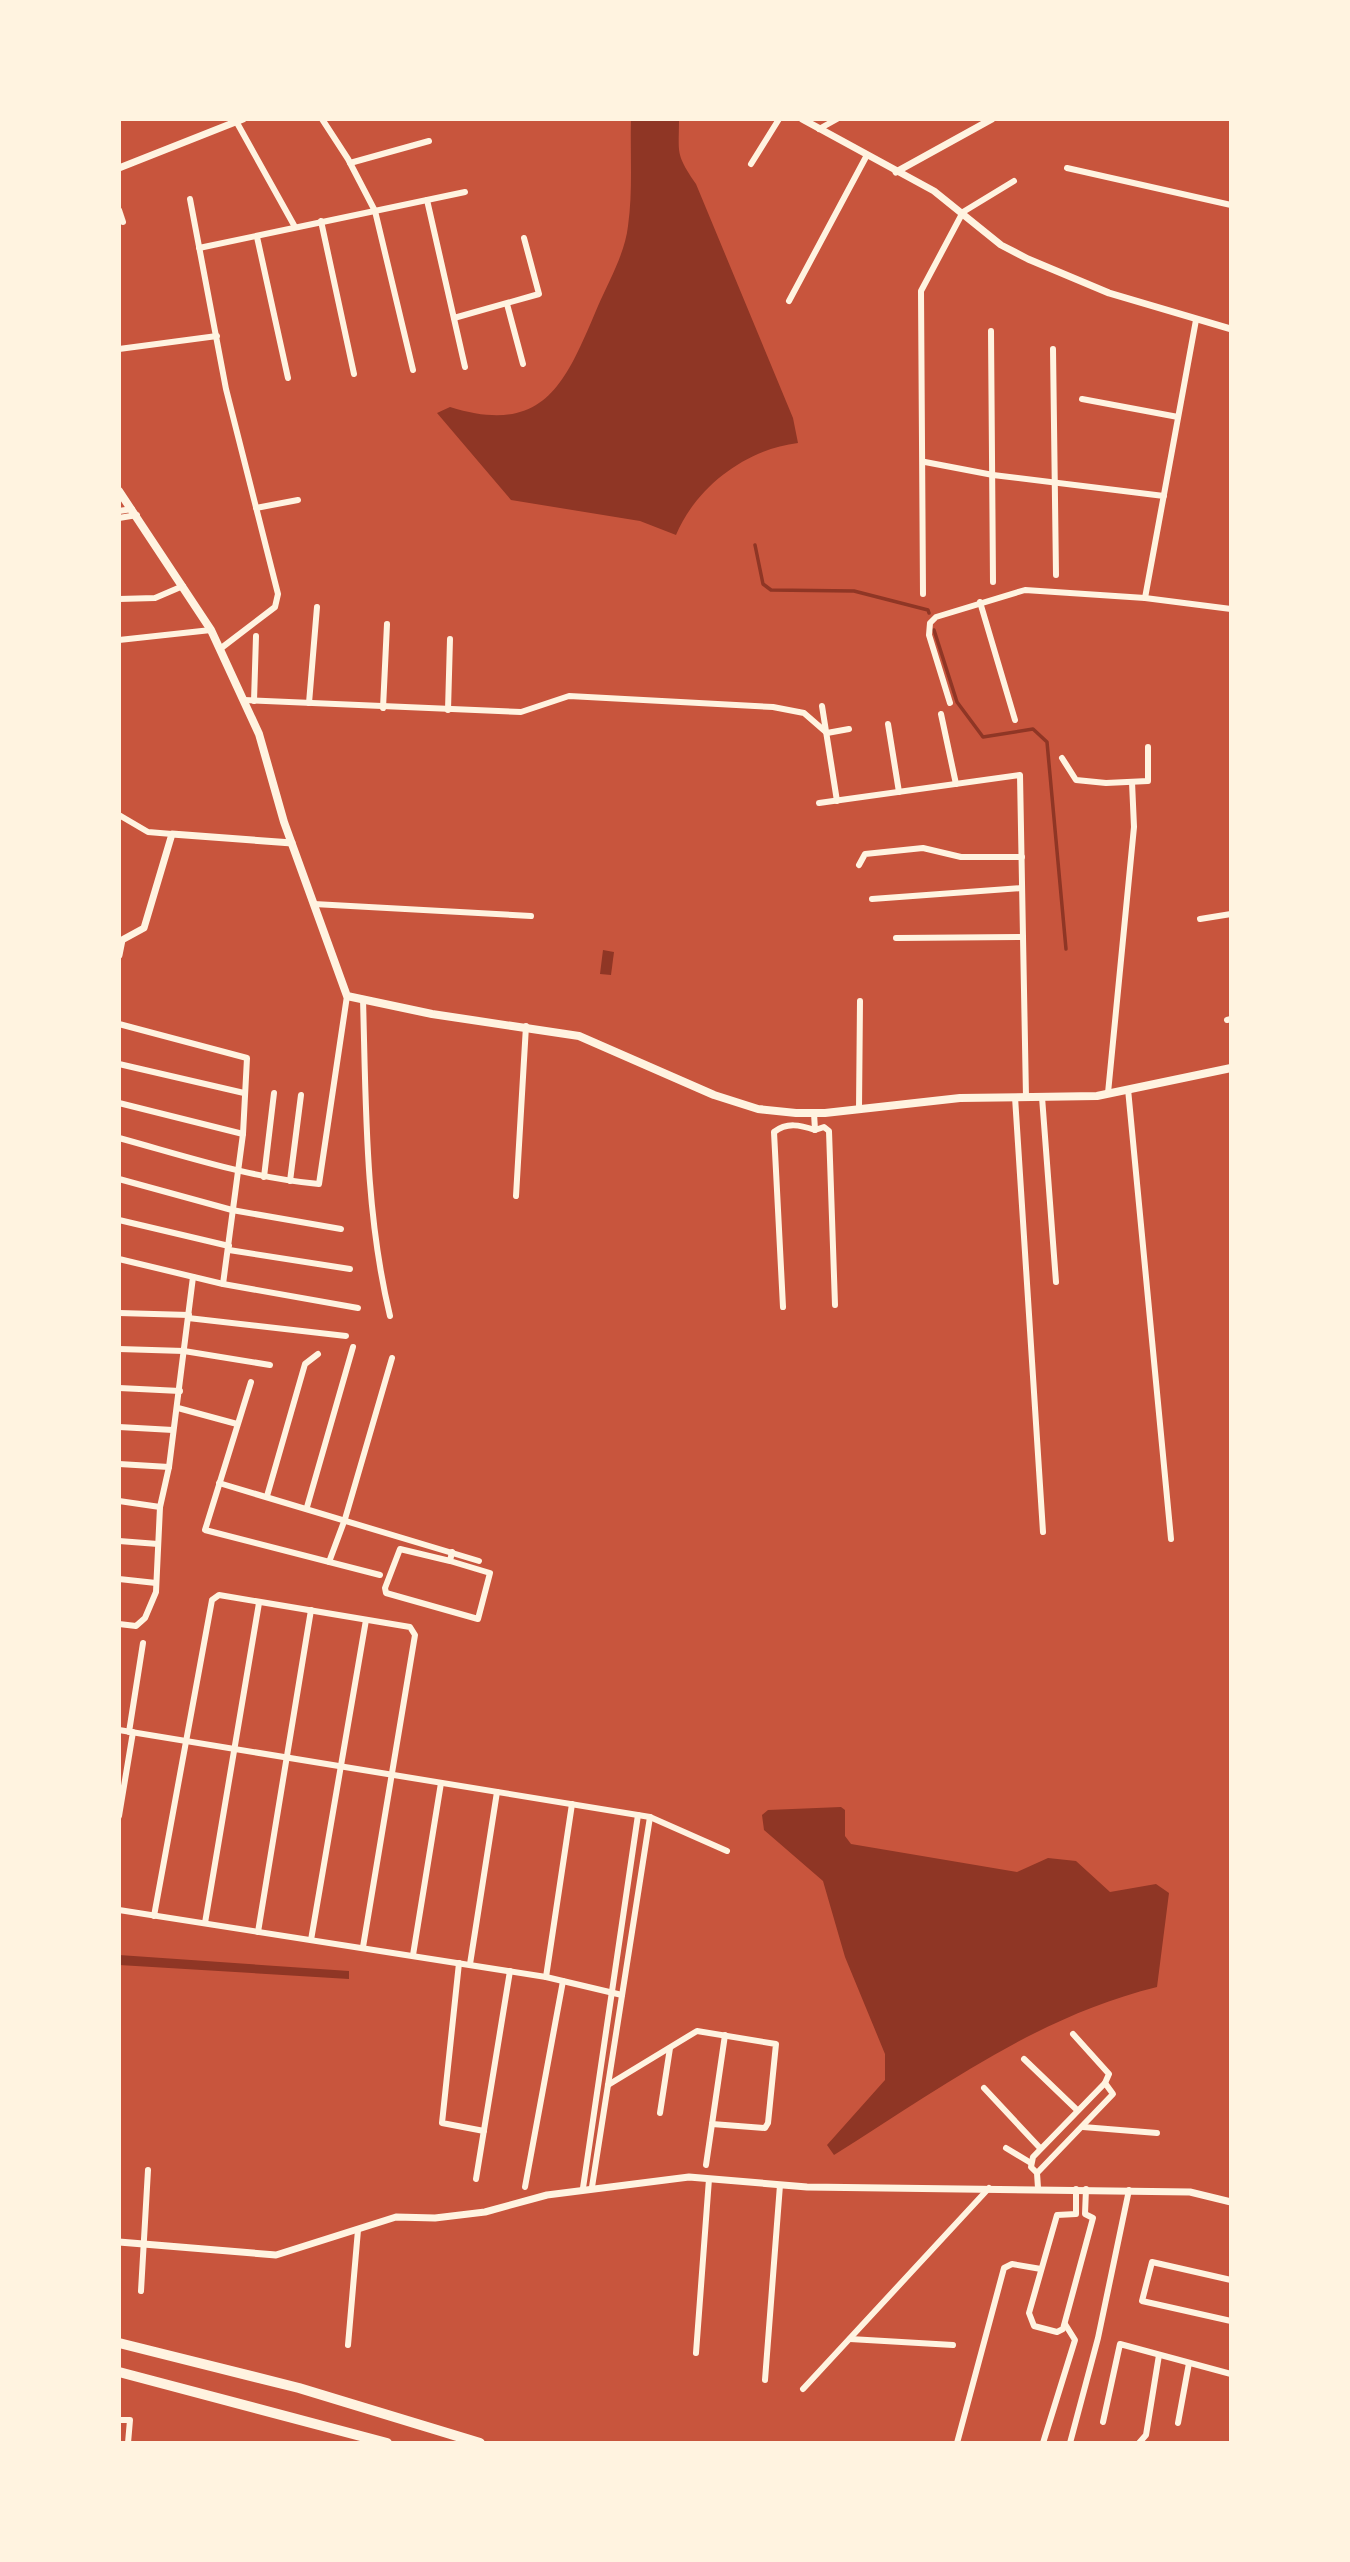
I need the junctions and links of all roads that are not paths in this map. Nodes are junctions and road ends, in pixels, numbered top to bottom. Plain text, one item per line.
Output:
1 (322, 119) edge
2 (779, 119) edge
3 (802, 119) edge
4 (837, 119) edge
5 (992, 119) edge
6 (238, 120) edge
7 (820, 129) junction
8 (429, 141) dead end
9 (867, 155) junction
10 (350, 163) junction
11 (751, 164) dead end
12 (119, 168) edge
13 (1067, 168) dead end
14 (896, 172) junction
15 (1014, 181) dead end
16 (465, 192) dead end
17 (190, 198) dead end
18 (427, 200) junction
19 (1231, 205) edge
20 (119, 210) edge
21 (375, 212) junction
22 (963, 212) junction
23 (321, 221) junction
24 (123, 222) dead end
25 (295, 227) junction
26 (257, 237) junction
27 (524, 238) dead end
28 (200, 248) junction
29 (789, 302) dead end
30 (506, 304) junction
31 (454, 318) junction
32 (1196, 320) junction
33 (1231, 329) edge
34 (991, 331) dead end
35 (217, 336) junction
36 (119, 349) edge
37 (1053, 349) dead end
38 (523, 364) dead end
39 (465, 367) dead end
40 (413, 370) dead end
41 (354, 374) dead end
42 (288, 378) dead end
43 (1082, 399) dead end
44 (1178, 417) junction
45 (925, 462) junction
46 (993, 475) junction
47 (1054, 483) junction
48 (119, 491) edge
49 (1164, 496) junction
50 (298, 500) dead end
51 (256, 508) junction
52 (119, 511) edge
53 (134, 512) junction
54 (119, 518) edge
55 (1056, 575) dead end
56 (993, 582) dead end
57 (183, 586) junction
58 (923, 594) dead end
59 (1145, 598) junction
60 (119, 599) edge
61 (980, 602) junction
62 (317, 607) dead end
63 (1231, 609) edge
64 (387, 624) dead end
65 (211, 630) junction
66 (256, 636) dead end
67 (450, 639) dead end
68 (119, 640) edge
69 (220, 649) junction
70 (244, 700) junction
71 (254, 701) junction
72 (950, 703) dead end
73 (309, 704) junction
74 (822, 706) dead end
75 (383, 708) junction
76 (448, 710) junction
77 (941, 714) dead end
78 (1015, 720) dead end
79 (888, 724) dead end
80 (849, 729) dead end
81 (827, 733) junction
82 (1149, 747) dead end
83 (1062, 758) dead end
84 (1132, 782) junction
85 (956, 784) junction
86 (899, 792) junction
87 (837, 801) junction
88 (819, 803) dead end
89 (119, 815) edge
90 (172, 834) junction
91 (292, 843) junction
92 (1021, 857) junction
93 (859, 864) dead end
94 (1022, 888) junction
95 (873, 899) dead end
96 (314, 904) junction
97 (1231, 914) edge
98 (531, 916) dead end
99 (1200, 919) dead end
100 (1023, 937) junction
101 (896, 938) dead end
102 (120, 949) edge
103 (347, 996) junction
104 (363, 999) junction
105 (860, 1002) dead end
106 (119, 1024) edge
107 (526, 1026) junction
108 (119, 1064) edge
109 (1231, 1069) edge
110 (1128, 1089) junction
111 (244, 1093) junction
112 (274, 1093) dead end
113 (1108, 1093) junction
114 (301, 1095) dead end
115 (1015, 1097) junction
116 (1026, 1097) junction
117 (1042, 1097) junction
118 (119, 1103) edge
119 (859, 1108) junction
120 (814, 1113) junction
121 (815, 1130) junction
122 (243, 1134) junction
123 (119, 1138) edge
124 (237, 1171) junction
125 (264, 1177) junction
126 (119, 1179) edge
127 (290, 1181) junction
128 (516, 1196) dead end
129 (232, 1210) junction
130 (119, 1220) edge
131 (341, 1229) dead end
132 (229, 1248) junction
133 (119, 1259) edge
134 (350, 1269) dead end
135 (193, 1277) junction
136 (1056, 1282) dead end
137 (223, 1284) junction
138 (835, 1305) dead end
139 (782, 1307) dead end
140 (358, 1308) dead end
141 (119, 1312) edge
142 (390, 1316) dead end
143 (189, 1317) junction
144 (346, 1336) dead end
145 (353, 1347) dead end
146 (119, 1349) edge
147 (184, 1351) junction
148 (318, 1354) dead end
149 (392, 1358) dead end
150 (270, 1365) dead end
151 (251, 1382) dead end
152 (119, 1388) edge
153 (180, 1391) junction
154 (178, 1408) junction
155 (237, 1424) junction
156 (119, 1427) edge
157 (173, 1430) junction
158 (119, 1464) edge
159 (169, 1467) junction
160 (219, 1483) junction
161 (267, 1496) junction
162 (119, 1501) edge
163 (160, 1507) junction
164 (307, 1507) junction
165 (345, 1519) junction
166 (1043, 1532) dead end
167 (1171, 1539) dead end
168 (119, 1541) edge
169 (158, 1544) junction
170 (430, 1545) junction
171 (452, 1552) junction
172 (426, 1554) junction
173 (450, 1561) junction
174 (479, 1561) dead end
175 (329, 1562) junction
176 (380, 1575) dead end
177 (119, 1579) edge
178 (156, 1583) junction
179 (259, 1603) junction
180 (310, 1610) junction
181 (366, 1620) junction
182 (119, 1624) edge
183 (144, 1643) dead end
184 (119, 1730) edge
185 (131, 1732) junction
186 (185, 1741) junction
187 (236, 1749) junction
188 (285, 1758) junction
189 (340, 1767) junction
190 (391, 1774) junction
191 (442, 1783) junction
192 (497, 1792) junction
193 (572, 1804) junction
194 (639, 1815) junction
195 (119, 1816) edge
196 (650, 1817) junction
197 (727, 1851) dead end
198 (119, 1910) edge
199 (155, 1916) junction
200 (205, 1923) junction
201 (258, 1931) junction
202 (310, 1940) junction
203 (363, 1947) junction
204 (413, 1955) junction
205 (459, 1963) junction
206 (470, 1964) junction
207 (510, 1971) junction
208 (545, 1977) junction
209 (563, 1981) junction
210 (612, 1993) junction
211 (622, 1995) junction
212 (1073, 2034) dead end
213 (725, 2035) junction
214 (670, 2048) junction
215 (1024, 2059) dead end
216 (1105, 2083) junction
217 (608, 2085) junction
218 (984, 2088) dead end
219 (1076, 2109) junction
220 (660, 2113) dead end
221 (712, 2123) junction
222 (1083, 2127) junction
223 (484, 2131) junction
224 (1157, 2133) dead end
225 (1006, 2148) dead end
226 (1040, 2148) junction
227 (1031, 2163) junction
228 (706, 2165) dead end
229 (148, 2169) dead end
230 (1037, 2173) junction
231 (476, 2179) dead end
232 (709, 2179) junction
233 (780, 2185) junction
234 (525, 2187) dead end
235 (592, 2187) junction
236 (583, 2188) junction
237 (989, 2188) junction
238 (1038, 2188) junction
239 (1076, 2189) junction
240 (1086, 2189) junction
241 (1129, 2190) junction
242 (1231, 2202) edge
243 (1076, 2214) junction
244 (1085, 2214) junction
245 (358, 2230) junction
246 (119, 2242) edge
247 (144, 2244) junction
248 (1041, 2269) junction
249 (1231, 2280) edge
250 (141, 2291) dead end
251 (1231, 2321) edge
252 (1065, 2324) junction
253 (849, 2339) junction
254 (119, 2343) edge
255 (348, 2345) dead end
256 (953, 2345) dead end
257 (696, 2353) dead end
258 (1159, 2355) junction
259 (1189, 2363) junction
260 (119, 2372) edge
261 (1231, 2374) edge
262 (765, 2380) dead end
263 (803, 2389) dead end
264 (119, 2420) edge
265 (1103, 2422) dead end
266 (1178, 2423) dead end
267 (128, 2443) edge
268 (387, 2443) edge
269 (480, 2443) edge
270 (957, 2443) edge
271 (1043, 2443) edge
272 (1070, 2443) edge
273 (1139, 2443) edge

1 - 10 street
2 - 11 street
3 - 7 street
4 - 7 street
5 - 14 street
6 - 12 street
6 - 25 street
7 - 9 street
8 - 10 street
9 - 14 street
9 - 29 street
10 - 21 street
13 - 19 street
14 - 22 street
15 - 22 street
16 - 18 street
17 - 28 street
18 - 21 street
18 - 31 street
20 - 24 street
21 - 23 street
21 - 40 street
22 - 32 street
22 - 45 street
23 - 25 street
23 - 41 street
25 - 26 street
26 - 28 street
26 - 42 street
27 - 30 street
28 - 35 street
30 - 31 street
30 - 38 street
31 - 39 street
32 - 33 street
32 - 44 street
34 - 46 street
35 - 36 street
35 - 51 street
37 - 47 street
43 - 44 street
44 - 49 street
45 - 46 street
45 - 58 street
46 - 47 street
46 - 56 street
47 - 49 street
47 - 55 street
48 - 53 main road
49 - 59 street
50 - 51 street
51 - 69 street
52 - 53 street
53 - 54 street
53 - 57 main road
57 - 60 street
57 - 65 main road
59 - 61 street
59 - 63 street
61 - 72 street
61 - 78 street
62 - 73 street
64 - 75 street
65 - 68 street
65 - 69 main road
66 - 71 street
67 - 76 street
69 - 70 main road
70 - 71 street
70 - 91 main road
71 - 73 street
73 - 75 street
74 - 81 street
75 - 76 street
76 - 81 street
77 - 85 street
79 - 86 street
80 - 81 street
81 - 87 street
82 - 84 street
83 - 84 street
84 - 113 street
85 - 86 street
85 - 92 street
86 - 87 street
87 - 88 street
89 - 90 street
90 - 91 street
90 - 102 street
91 - 96 main road
92 - 93 street
92 - 94 street
94 - 95 street
94 - 100 street
96 - 98 street
96 - 103 main road
97 - 99 street
100 - 101 street
100 - 116 street
103 - 104 main road
103 - 127 street
104 - 107 main road
104 - 142 street
105 - 119 street
106 - 111 street
107 - 120 main road
107 - 128 street
108 - 111 street
109 - 110 main road
110 - 113 main road
110 - 167 street
111 - 122 street
112 - 125 street
113 - 117 main road
114 - 127 street
115 - 116 main road
115 - 119 main road
115 - 166 street
116 - 117 main road
117 - 136 street
118 - 122 street
119 - 120 main road
120 - 121 street
121 - 138 street
121 - 139 street
122 - 124 street
123 - 124 street
124 - 125 street
124 - 129 street
125 - 127 street
126 - 129 street
129 - 131 street
129 - 132 street
130 - 132 street
132 - 134 street
132 - 137 street
133 - 135 street
135 - 137 street
135 - 143 street
137 - 140 street
141 - 143 street
143 - 144 street
143 - 147 street
145 - 164 street
146 - 147 street
147 - 150 street
147 - 153 street
148 - 161 street
149 - 165 street
151 - 155 street
152 - 153 street
153 - 154 street
154 - 155 street
154 - 157 street
155 - 160 street
156 - 157 street
157 - 159 street
158 - 159 street
159 - 163 street
160 - 161 street
160 - 175 street
161 - 164 street
162 - 163 street
163 - 169 street
164 - 165 street
165 - 170 street
165 - 175 street
168 - 169 street
169 - 178 street
170 - 171 street
170 - 172 street
171 - 173 street
171 - 174 street
172 - 173 street
172 - 173 street
175 - 176 street
177 - 178 street
178 - 182 street
179 - 180 street
179 - 186 street
179 - 187 street
180 - 181 street
180 - 188 street
181 - 189 street
181 - 190 street
183 - 185 street
184 - 185 street
185 - 186 street
185 - 195 street
186 - 187 street
186 - 199 street
187 - 188 street
187 - 200 street
188 - 189 street
188 - 201 street
189 - 190 street
189 - 202 street
190 - 191 street
190 - 203 street
191 - 192 street
191 - 204 street
192 - 193 street
192 - 206 street
193 - 194 street
193 - 208 street
194 - 196 street
194 - 210 street
196 - 197 street
196 - 211 street
198 - 199 street
199 - 200 street
200 - 201 street
201 - 202 street
202 - 203 street
203 - 204 street
204 - 205 street
205 - 206 street
205 - 223 street
206 - 207 street
207 - 208 street
207 - 223 street
208 - 209 street
209 - 210 street
209 - 234 street
210 - 211 street
210 - 236 street
211 - 217 street
212 - 216 street
213 - 214 street
213 - 221 street
213 - 221 street
214 - 217 street
214 - 220 street
215 - 219 street
216 - 219 street
216 - 222 street
217 - 235 street
218 - 226 street
219 - 226 street
221 - 228 street
222 - 224 street
222 - 230 street
223 - 231 street
225 - 227 street
226 - 227 street
227 - 230 street
229 - 247 street
230 - 238 street
232 - 233 street
232 - 235 street
232 - 257 street
233 - 237 street
233 - 262 street
235 - 236 street
236 - 245 street
237 - 238 street
237 - 253 street
238 - 239 street
239 - 240 street
239 - 243 street
240 - 241 street
240 - 244 street
241 - 242 street
241 - 272 street
243 - 244 street
243 - 248 street
244 - 252 street
245 - 247 street
245 - 255 street
246 - 247 street
247 - 250 street
248 - 252 street
248 - 270 street
249 - 251 street
252 - 271 street
253 - 256 street
253 - 263 street
254 - 269 highway
258 - 259 street
258 - 265 street
258 - 273 street
259 - 261 street
259 - 266 street
260 - 268 highway
264 - 267 street

